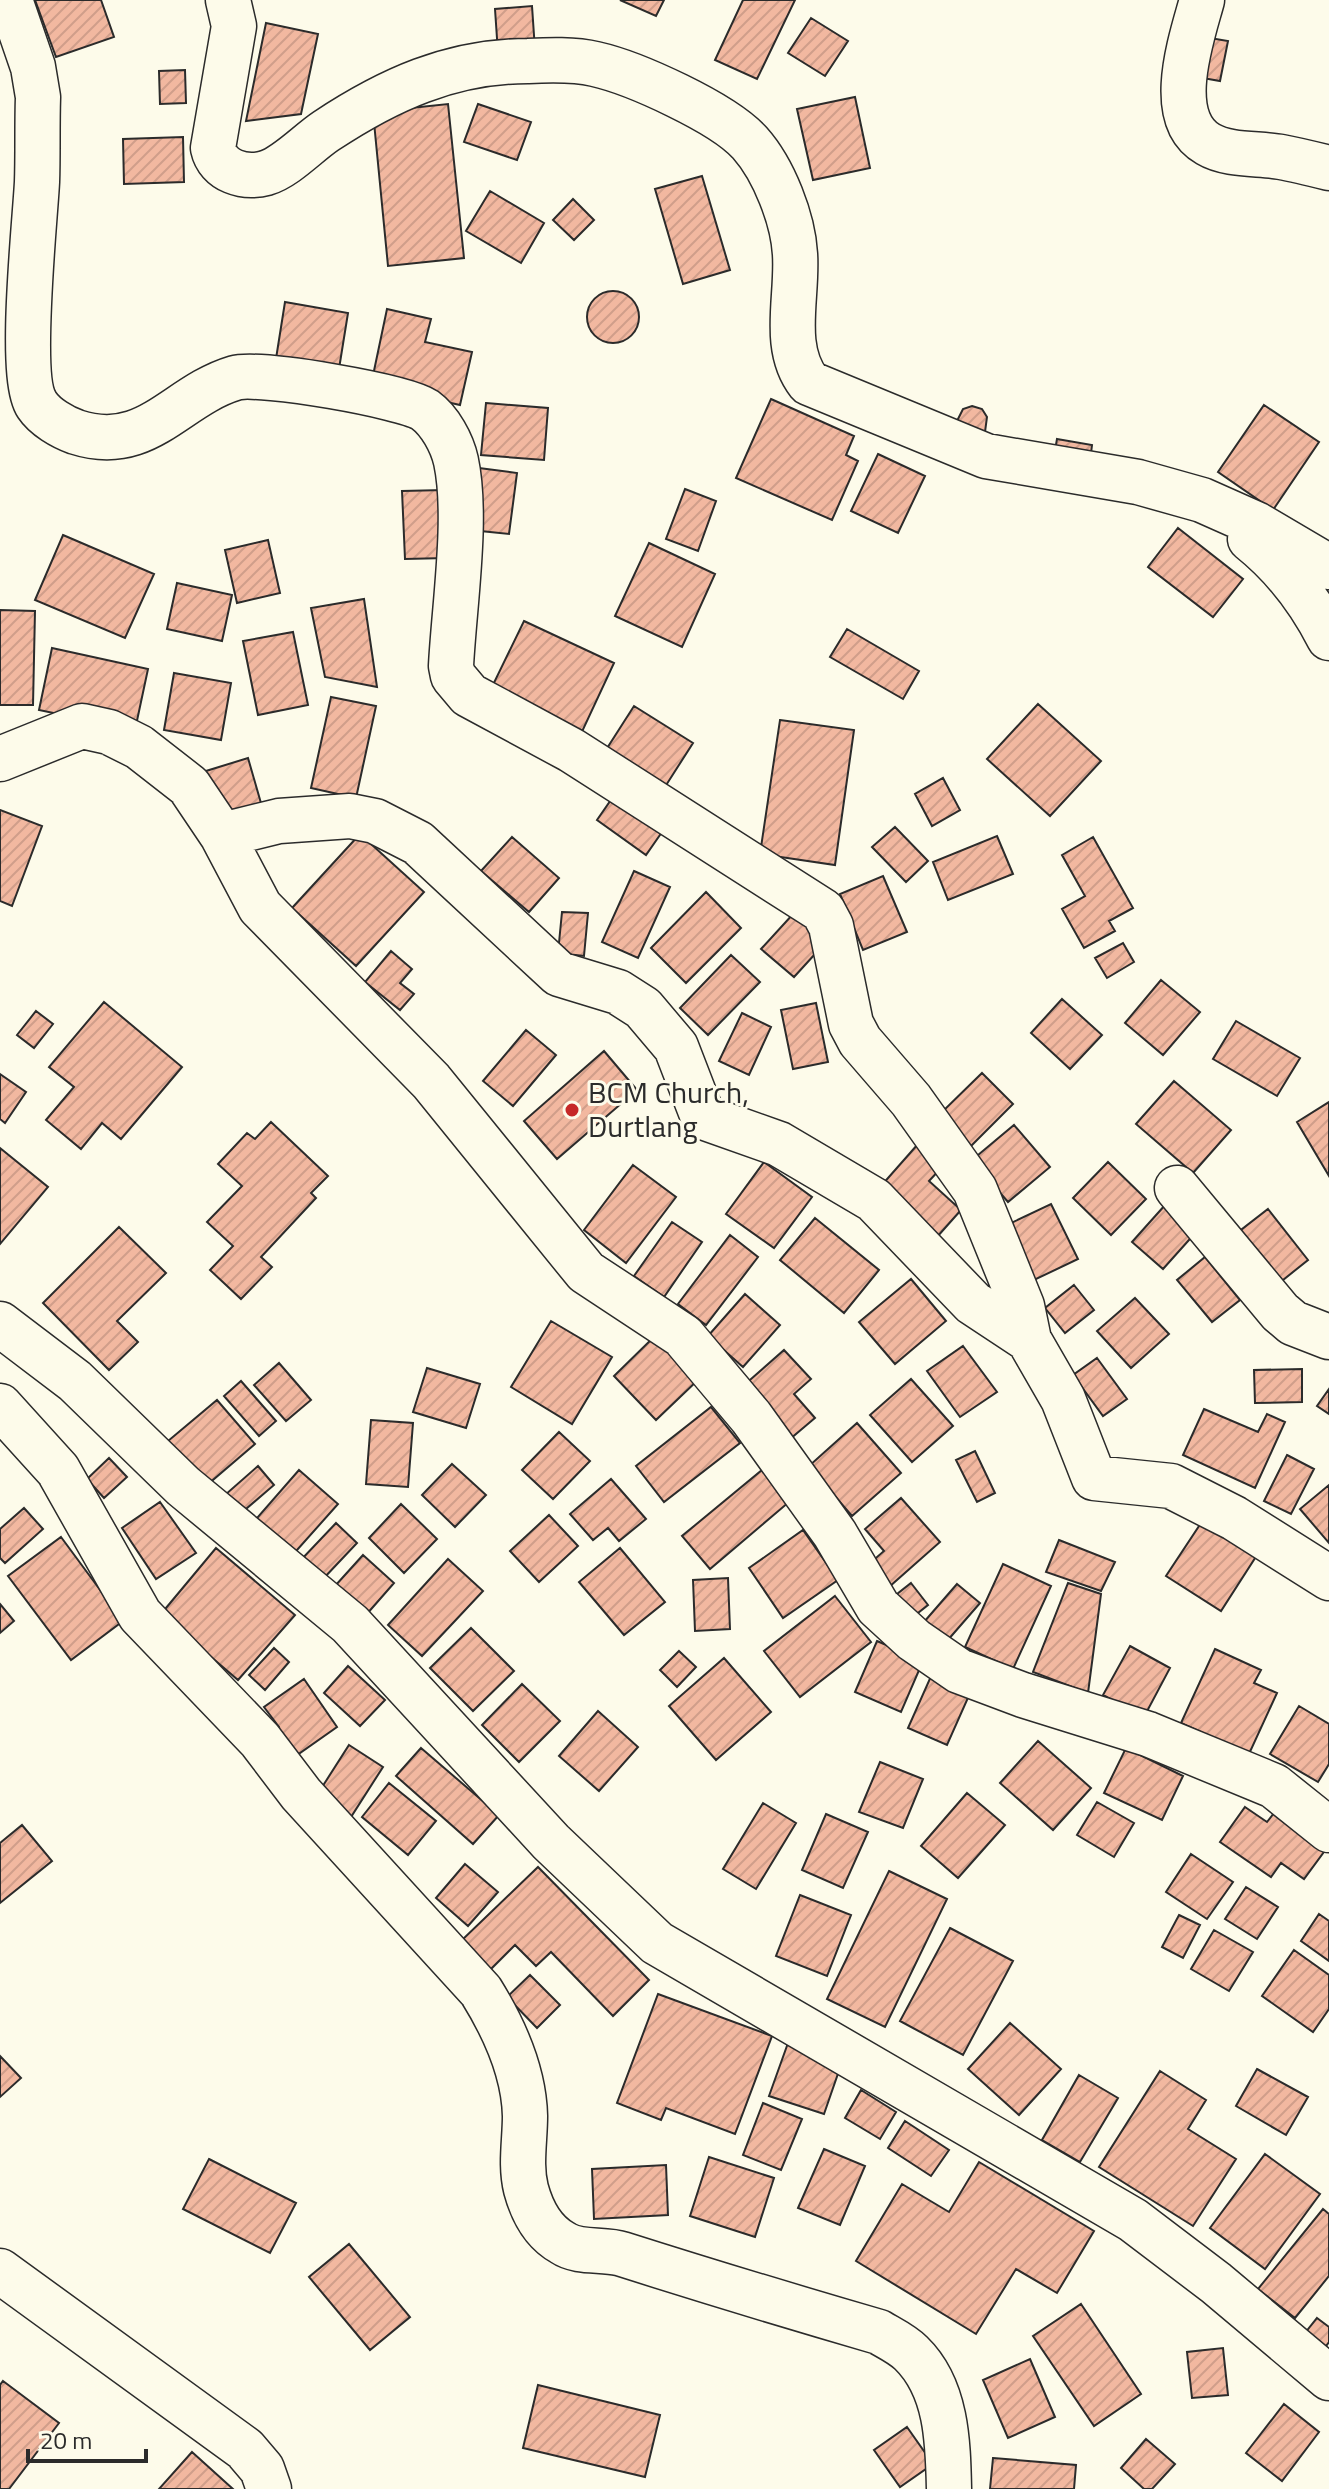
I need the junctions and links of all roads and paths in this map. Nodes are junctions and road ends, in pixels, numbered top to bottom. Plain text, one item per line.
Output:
1 (10, 0) edge
2 (228, 0) edge
3 (1202, 0) edge
4 (1329, 168) edge
5 (1202, 500) junction
6 (1329, 567) edge
7 (1329, 638) edge
8 (0, 759) edge
9 (222, 835) junction
10 (1177, 1188) dead end
11 (0, 1324) edge
12 (1329, 1337) edge
13 (1029, 1340) junction
14 (0, 1406) edge
15 (1329, 1578) edge
16 (1329, 1830) edge
17 (0, 2271) edge
18 (1329, 2378) edge
19 (269, 2489) edge
20 (949, 2489) edge

1 - 13 main road
2 - 5 main road
3 - 4 main road
5 - 6 main road
5 - 7 main road
8 - 9 main road
9 - 13 main road
9 - 16 main road
10 - 12 main road
11 - 18 main road
13 - 15 main road
14 - 20 main road
17 - 19 main road

